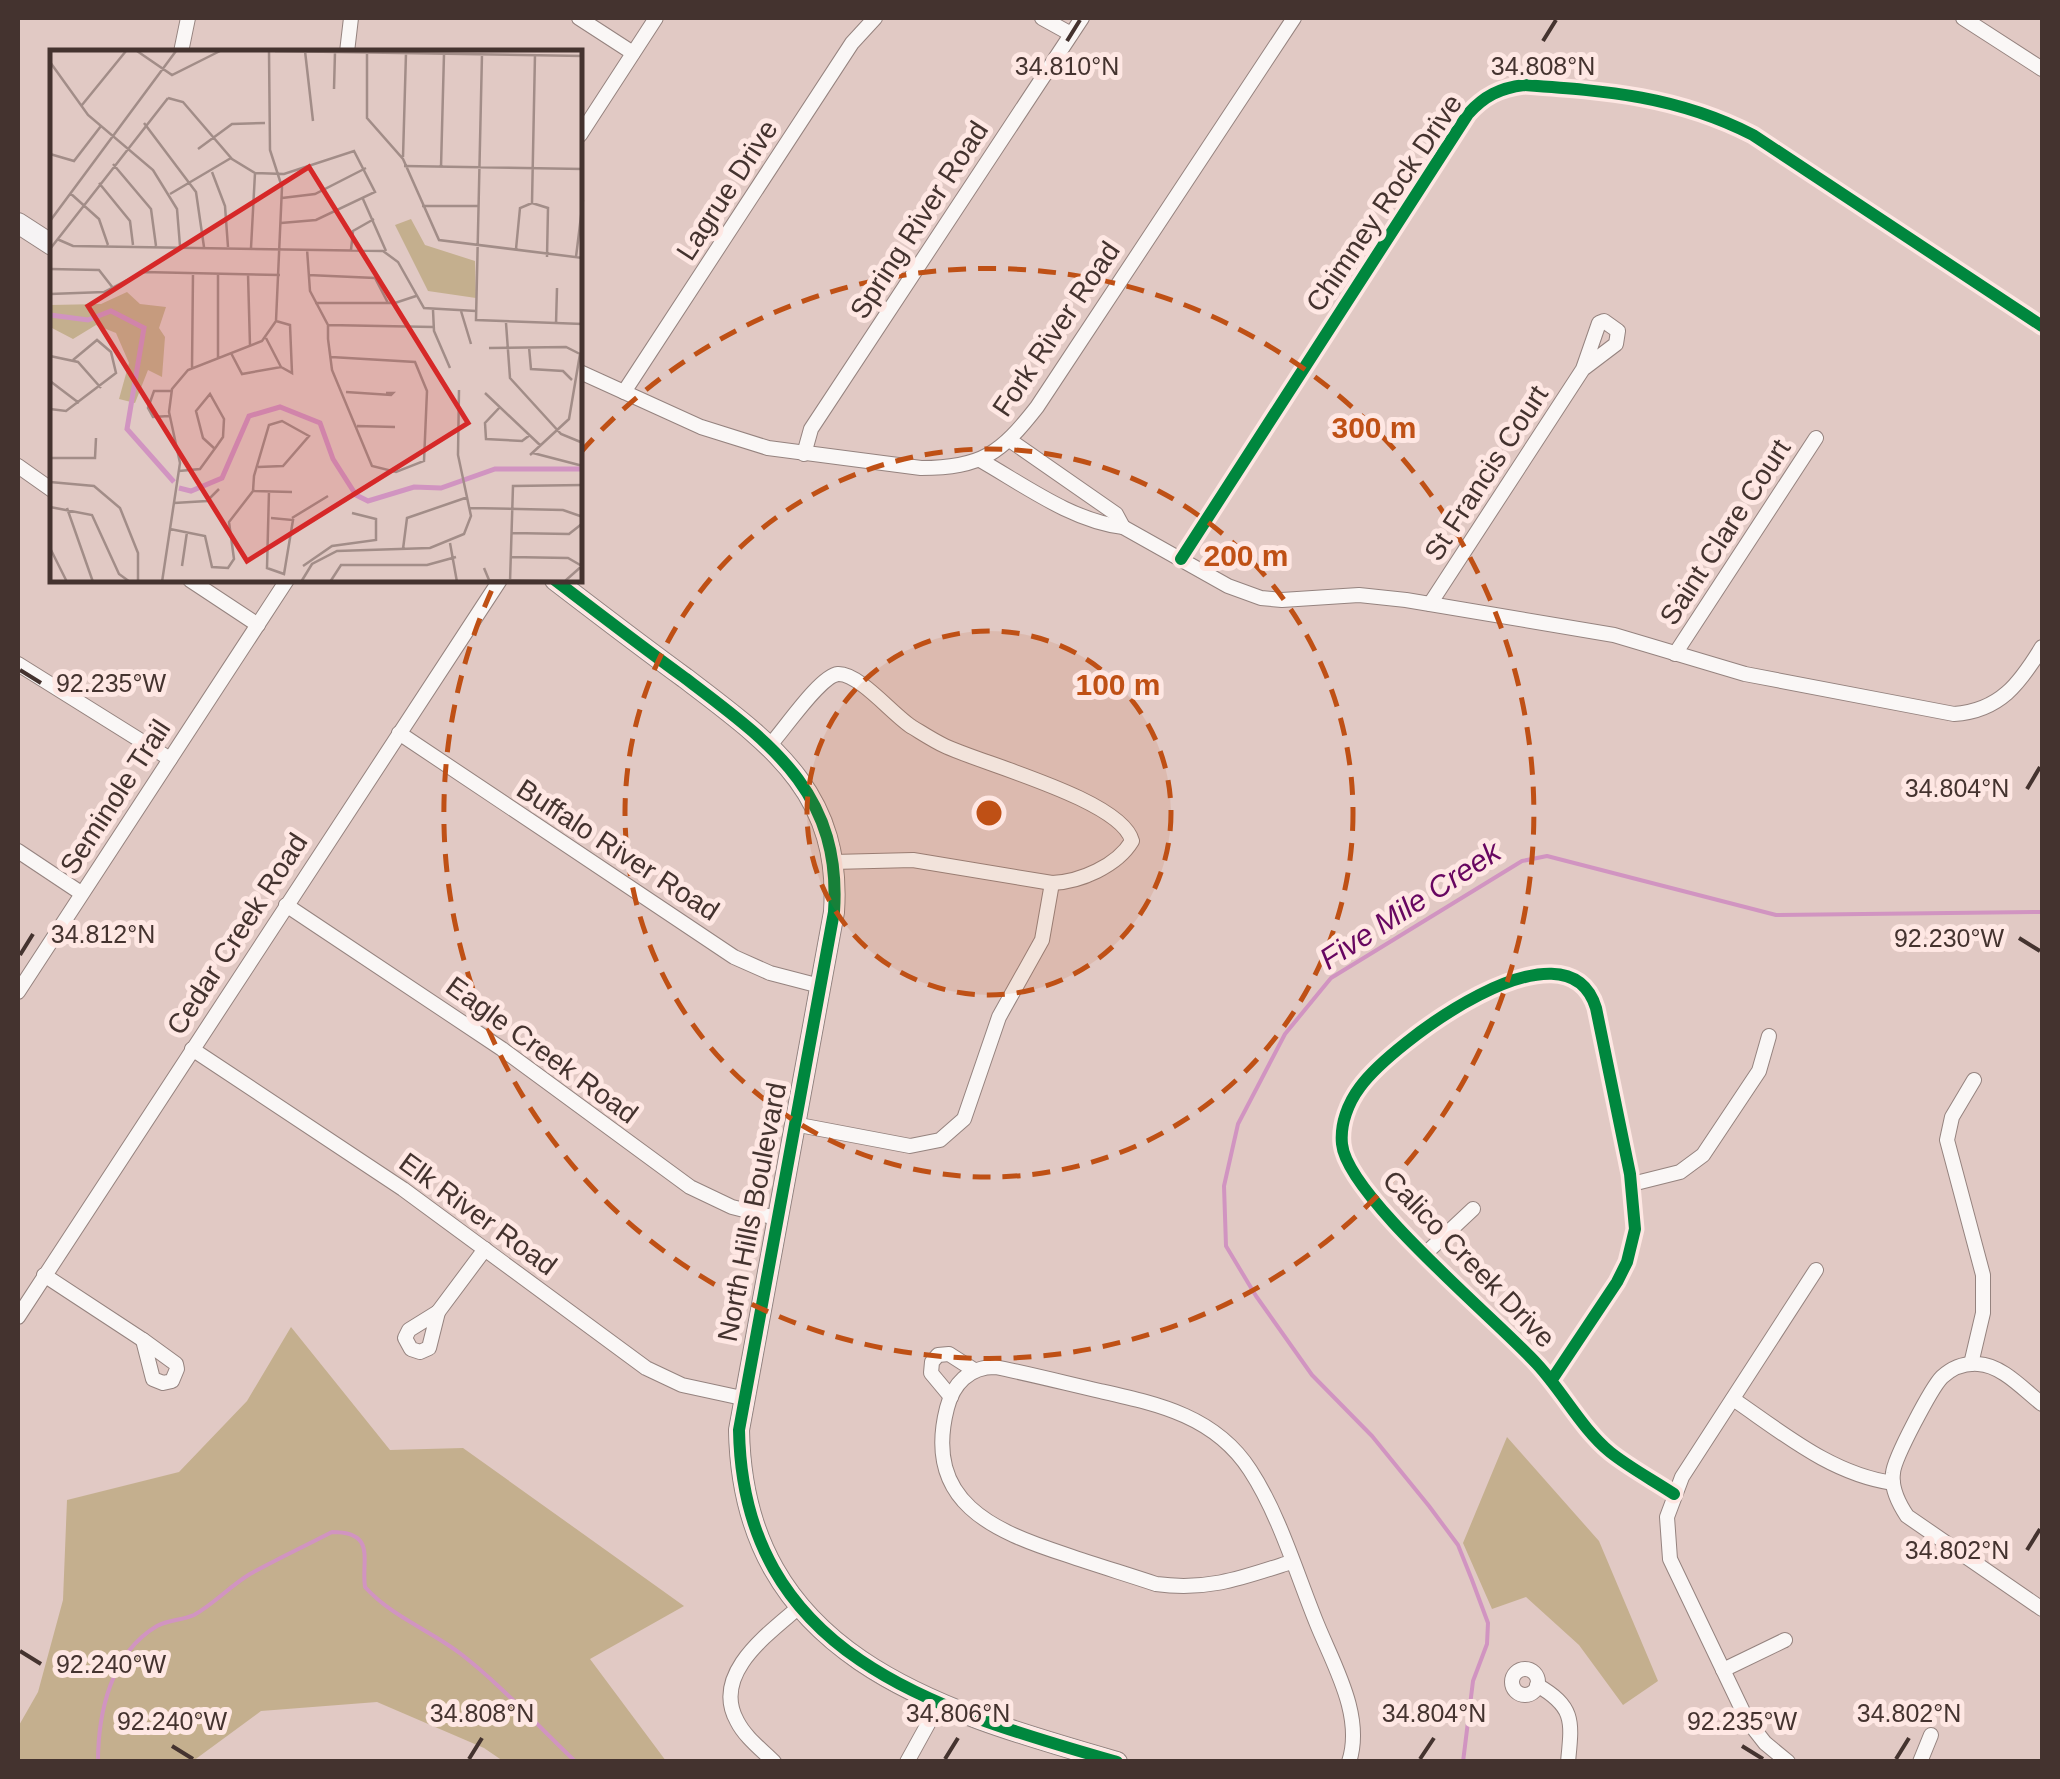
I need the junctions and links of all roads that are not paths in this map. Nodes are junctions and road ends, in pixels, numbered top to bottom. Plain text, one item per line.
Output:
1 (188, 18) edge
2 (351, 18) edge
3 (579, 18) edge
4 (656, 18) edge
5 (875, 18) edge
6 (1042, 18) edge
7 (1082, 18) edge
8 (1294, 18) edge
9 (1963, 18) edge
10 (1072, 34) junction
11 (181, 50) edge
12 (347, 50) edge
13 (633, 53) junction
14 (2042, 70) edge
15 (582, 132) edge
16 (18, 223) edge
17 (50, 243) edge
18 (2042, 326) edge
19 (1583, 369) dead end
20 (582, 373) edge
21 (624, 392) junction
22 (1816, 438) dead end
23 (1010, 441) junction
24 (804, 454) junction
25 (980, 460) junction
26 (18, 466) edge
27 (50, 489) edge
28 (1123, 528) junction
29 (1181, 559) junction
30 (193, 582) edge
31 (287, 582) edge
32 (499, 582) edge
33 (558, 582) edge
34 (1430, 604) junction
35 (258, 625) junction
36 (2042, 648) edge
37 (1675, 654) junction
38 (18, 664) edge
39 (399, 734) junction
40 (770, 745) junction
41 (170, 758) junction
42 (18, 851) edge
43 (833, 862) junction
44 (1052, 883) junction
45 (81, 894) junction
46 (286, 905) junction
47 (820, 986) junction
48 (18, 992) edge
49 (1769, 1036) dead end
50 (192, 1049) junction
51 (1974, 1080) dead end
52 (794, 1124) junction
53 (1632, 1184) junction
54 (1473, 1210) dead end
55 (776, 1218) junction
56 (485, 1250) junction
57 (1425, 1254) junction
58 (1816, 1270) dead end
59 (44, 1275) junction
60 (438, 1312) dead end
61 (18, 1317) edge
62 (142, 1340) dead end
63 (1971, 1364) junction
64 (974, 1370) junction
65 (1552, 1381) junction
66 (951, 1396) junction
67 (742, 1398) junction
68 (1732, 1399) junction
69 (2042, 1404) edge
70 (1893, 1483) junction
71 (1674, 1494) junction
72 (1292, 1562) junction
73 (799, 1607) junction
74 (2042, 1609) edge
75 (1785, 1640) dead end
76 (1722, 1670) junction
77 (1538, 1685) dead end
78 (939, 1704) junction
79 (1931, 1735) dead end
80 (774, 1762) edge
81 (908, 1762) edge
82 (1118, 1762) edge
83 (1350, 1762) edge
84 (1568, 1762) edge
85 (1788, 1762) edge
86 (1920, 1762) edge

1 - 11 street
2 - 12 street
3 - 13 street
4 - 13 street
5 - 21 street, Lagrue Drive
6 - 10 street
7 - 10 street, Spring River Road
8 - 23 street, Fork River Road
9 - 14 street
10 - 24 street, Spring River Road
13 - 15 street
16 - 17 street
18 - 29 street, Chimney Rock Drive
19 - 34 street, St Francis Court
20 - 21 street, Fork River Road
21 - 24 street, Fork River Road
22 - 37 street, Saint Clare Court
23 - 25 street, Fork River Road
23 - 28 street
24 - 25 street, Fork River Road
25 - 28 street
26 - 27 street
28 - 29 street
29 - 34 street
30 - 35 street
31 - 35 street, Seminole Trail
32 - 39 street, Cedar Creek Road
33 - 40 street, North Hills Boulevard
34 - 37 street
35 - 41 street, Seminole Trail
36 - 37 street
38 - 41 street
39 - 46 street, Cedar Creek Road
39 - 47 street, Buffalo River Road
40 - 43 street, North Hills Boulevard
40 - 44 street
41 - 45 street, Seminole Trail
42 - 45 street
43 - 44 street
43 - 47 street, North Hills Boulevard
44 - 52 street
45 - 48 street, Seminole Trail
46 - 50 street, Cedar Creek Road
46 - 55 street, Eagle Creek Road
47 - 52 street, North Hills Boulevard
49 - 53 street
50 - 56 street, Elk River Road
50 - 59 street, Cedar Creek Road
51 - 63 street
52 - 55 street, North Hills Boulevard
53 - 57 street, Calico Creek Drive
53 - 65 street, Calico Creek Drive
54 - 57 street
55 - 67 street, North Hills Boulevard
56 - 60 street
56 - 67 street, Elk River Road
57 - 65 street, Calico Creek Drive
58 - 68 street
59 - 61 street, Cedar Creek Road
59 - 62 street
63 - 69 street
63 - 70 street
64 - 66 street
64 - 66 street
64 - 72 street
65 - 71 street, Calico Creek Drive
66 - 72 street
67 - 73 street, North Hills Boulevard
68 - 70 street
68 - 71 street
70 - 74 street
71 - 76 street
72 - 83 street
73 - 78 street, North Hills Boulevard
73 - 80 street
75 - 76 street
76 - 85 street
77 - 84 street
78 - 81 street
78 - 82 street, North Hills Boulevard
79 - 86 street

